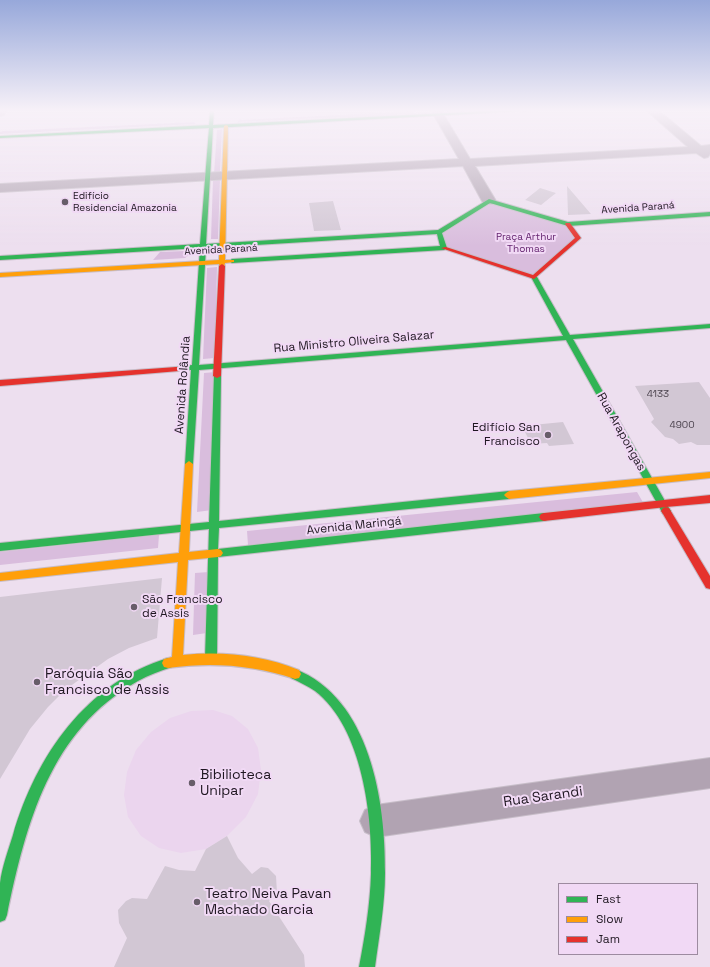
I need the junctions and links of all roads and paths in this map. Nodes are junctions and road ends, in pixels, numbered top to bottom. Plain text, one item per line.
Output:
1 (209, 155) edge
2 (225, 155) edge
3 (462, 155) edge
4 (610, 155) edge
5 (466, 163) junction
6 (224, 176) junction
7 (208, 177) junction
8 (0, 188) edge
9 (489, 201) junction
10 (710, 214) edge
11 (568, 224) junction
12 (439, 232) junction
13 (223, 244) junction
14 (203, 245) junction
15 (444, 248) junction
16 (0, 258) edge
17 (202, 262) junction
18 (222, 262) junction
19 (0, 275) edge
20 (534, 277) junction
21 (710, 326) edge
22 (569, 337) junction
23 (217, 365) junction
24 (196, 367) junction
25 (0, 383) edge
26 (710, 475) edge
27 (648, 481) junction
28 (710, 499) edge
29 (662, 505) junction
30 (214, 525) junction
31 (185, 528) junction
32 (0, 547) edge
33 (214, 554) junction
34 (184, 557) junction
35 (0, 577) edge
36 (710, 585) edge
37 (211, 658) junction
38 (177, 660) junction
39 (710, 773) edge
40 (376, 822) junction
41 (1, 906) edge
42 (367, 967) edge

1 - 7 street, Avenida Rolândia
2 - 6 street
3 - 5 street
4 - 5 street
5 - 6 street
5 - 9 street
6 - 7 street
6 - 13 street
7 - 8 street
7 - 14 street, Avenida Rolândia
9 - 11 street
9 - 12 street
10 - 11 street, Avenida Paraná
11 - 20 street
12 - 13 street, Avenida Paraná
12 - 15 street
13 - 14 street, Avenida Paraná
13 - 18 street
14 - 16 street, Avenida Paraná
14 - 17 street, Avenida Rolândia
15 - 18 street, Avenida Paraná
15 - 20 street
17 - 18 street, Avenida Paraná
17 - 19 street, Avenida Paraná
17 - 24 street, Avenida Rolândia
18 - 23 street
20 - 22 street, Rua Arapongas
21 - 22 street, Rua Ministro Oliveira Salazar
22 - 23 street, Rua Ministro Oliveira Salazar
22 - 27 street, Rua Arapongas
23 - 24 street, Rua Ministro Oliveira Salazar
23 - 30 street
24 - 25 street, Rua Ministro Oliveira Salazar
24 - 31 street, Avenida Rolândia
26 - 27 street, Avenida Maringá
27 - 29 street, Rua Arapongas
27 - 30 street, Avenida Maringá
28 - 29 street, Avenida Maringá
29 - 33 street, Avenida Maringá
29 - 36 street, Rua Arapongas
30 - 31 street, Avenida Maringá
30 - 33 street
31 - 32 street, Avenida Maringá
31 - 34 street, Avenida Rolândia
33 - 34 street, Avenida Maringá
33 - 37 street
34 - 35 street, Avenida Maringá
34 - 38 street, Avenida Rolândia
37 - 38 street
37 - 40 street
38 - 41 street
39 - 40 street, Rua Sarandi
40 - 42 street

